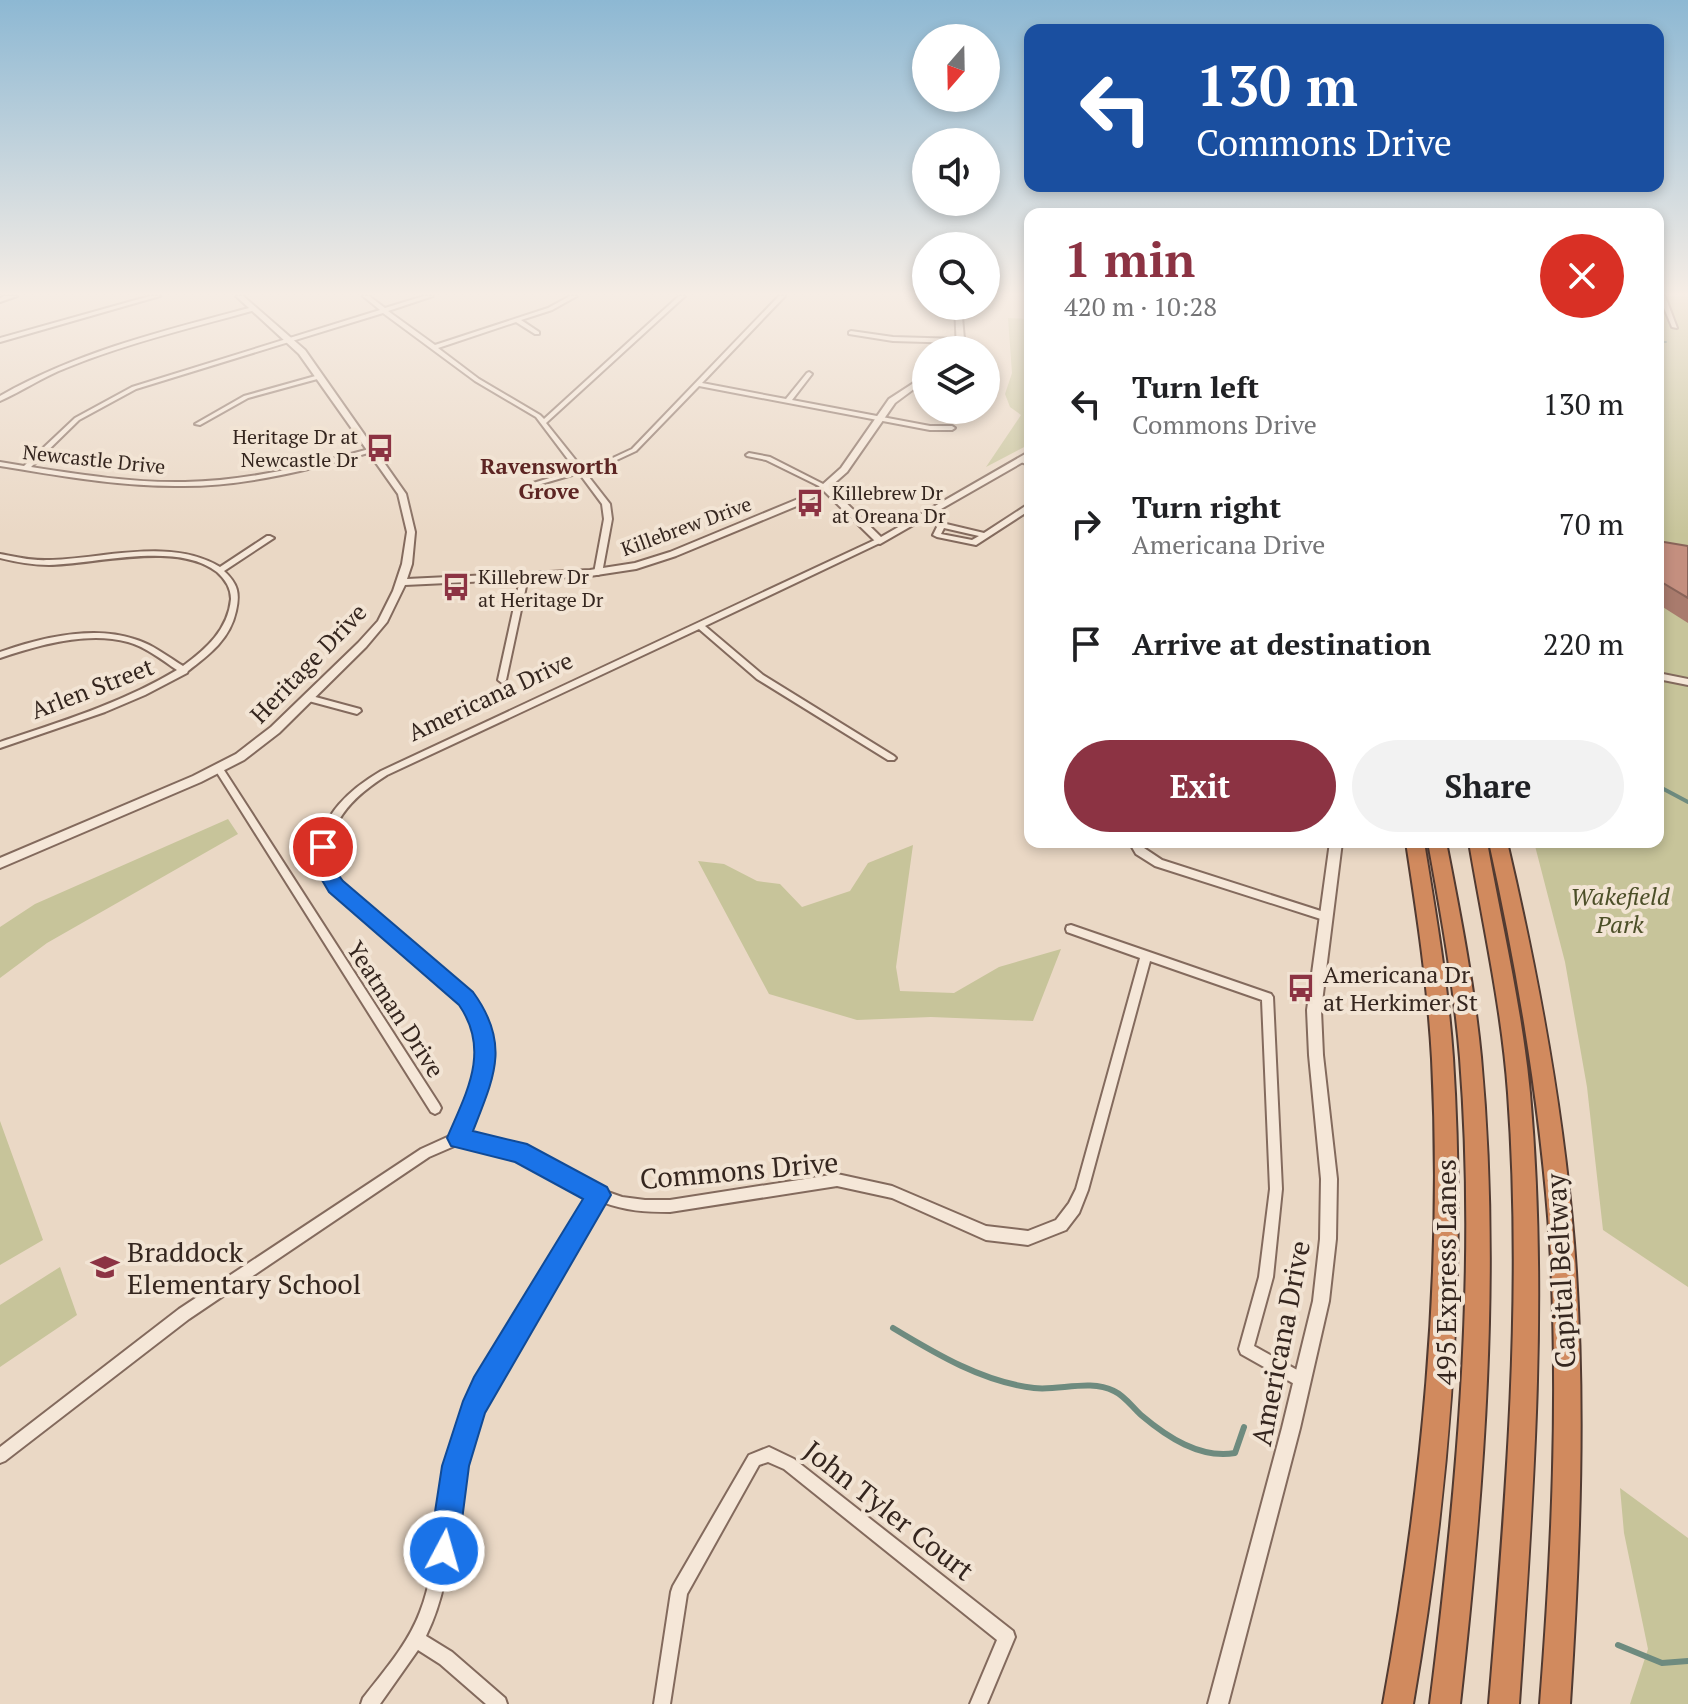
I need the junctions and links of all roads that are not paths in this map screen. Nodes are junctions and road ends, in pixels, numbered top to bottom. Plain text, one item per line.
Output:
1 (44, 376) edge
2 (177, 376) edge
3 (471, 376) edge
4 (595, 376) edge
5 (706, 376) edge
6 (808, 376) edge
7 (319, 377) joint
8 (698, 384) junction
9 (912, 386) edge
10 (0, 399) edge
11 (788, 401) junction
12 (879, 419) junction
13 (545, 421) junction
14 (198, 424) dead end
15 (952, 428) dead end
16 (373, 450) junction
17 (749, 455) dead end
18 (1024, 462) edge
19 (0, 464) edge
20 (26, 468) junction
21 (582, 470) junction
22 (524, 487) dead end
23 (825, 487) junction
24 (1024, 511) edge
25 (985, 535) junction
26 (270, 538) dead end
27 (880, 541) junction
28 (0, 556) edge
29 (220, 570) junction
30 (598, 573) junction
31 (524, 577) junction
32 (401, 582) junction
33 (700, 626) junction
34 (0, 655) edge
35 (184, 671) junction
36 (1664, 677) edge
37 (502, 680) dead end
38 (1688, 682) edge
39 (308, 698) junction
40 (357, 711) dead end
41 (0, 745) edge
42 (891, 758) dead end
43 (219, 769) junction
44 (1138, 848) edge
45 (1335, 848) edge
46 (1416, 848) edge
47 (1438, 848) edge
48 (1479, 848) edge
49 (1499, 848) edge
50 (0, 863) edge
51 (1327, 917) junction
52 (1071, 929) dead end
53 (1146, 955) junction
54 (435, 1108) dead end
55 (459, 1138) junction
56 (599, 1195) junction
57 (1303, 1381) junction
58 (0, 1456) edge
59 (416, 1639) junction
60 (369, 1704) edge
61 (499, 1704) edge
62 (662, 1704) edge
63 (978, 1704) edge
64 (1218, 1704) edge
65 (1398, 1704) edge
66 (1445, 1704) edge
67 (1504, 1704) edge
68 (1555, 1704) edge

1 - 10 street
2 - 20 street
3 - 13 street
4 - 13 street
5 - 8 street
6 - 11 street
7 - 14 street
7 - 16 street, Heritage Drive
8 - 11 street
8 - 21 street
9 - 12 street, Killebrew Drive
11 - 12 street
12 - 15 street
12 - 23 street, Killebrew Drive
13 - 21 street
16 - 20 street, Newcastle Drive
16 - 32 street, Heritage Drive
17 - 23 street
18 - 27 street, Americana Drive
19 - 20 street, Newcastle Drive
21 - 22 street
21 - 30 street
23 - 27 street
23 - 30 street, Killebrew Drive
24 - 25 street
25 - 25 street
26 - 29 street
27 - 33 street, Americana Drive
28 - 29 street
29 - 35 street, Arlen Street
30 - 31 street, Killebrew Drive
31 - 32 street, Killebrew Drive
31 - 37 street
32 - 39 street, Heritage Drive
33 - 42 street
33 - 55 street, Americana Drive
34 - 35 street
35 - 41 street, Arlen Street
36 - 38 street
39 - 40 street
39 - 43 street, Heritage Drive
43 - 50 street, Heritage Drive
43 - 54 street, Yeatman Drive
44 - 51 street
45 - 51 street, Americana Drive
46 - 65 highway
47 - 66 highway, 495 Express Lanes
48 - 67 highway
49 - 68 highway, Capital Beltway
51 - 57 street, Americana Drive
52 - 53 street
53 - 56 street, Commons Drive
53 - 57 street
55 - 56 street, Commons Drive
55 - 58 street
56 - 59 street
57 - 64 street, Americana Drive
59 - 60 street
59 - 61 street
62 - 63 street, John Tyler Court

